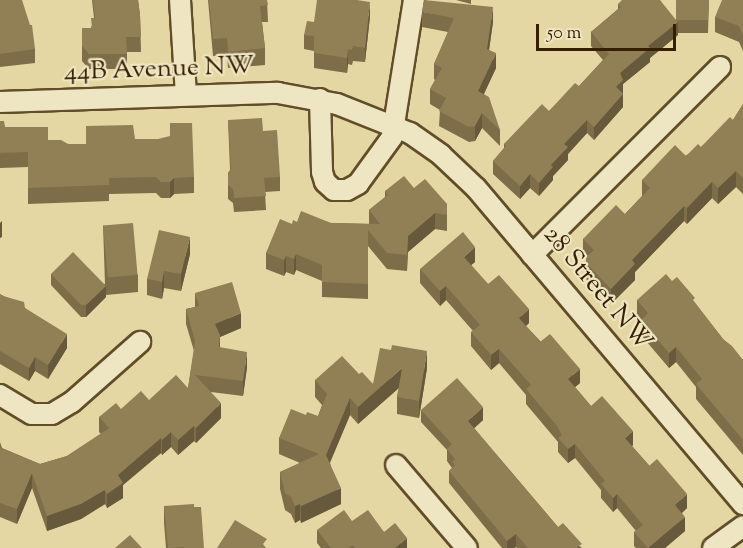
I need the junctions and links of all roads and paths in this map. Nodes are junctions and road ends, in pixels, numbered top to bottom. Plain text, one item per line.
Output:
1 (180, 0) edge
2 (414, 0) edge
3 (720, 67) dead end
4 (186, 95) junction
5 (320, 99) junction
6 (0, 102) edge
7 (395, 126) junction
8 (532, 255) junction
9 (140, 342) dead end
10 (0, 395) edge
11 (396, 465) dead end
12 (743, 504) edge
13 (743, 526) edge
14 (467, 548) edge
15 (713, 548) edge

1 - 4 street
2 - 7 street
3 - 8 street
4 - 5 street, 44B Avenue NW
4 - 6 street, 44B Avenue NW
5 - 7 street, 28 Street NW
5 - 7 street
7 - 8 street, 28 Street NW
8 - 12 street, 28 Street NW
9 - 10 street
11 - 14 street
13 - 15 street

